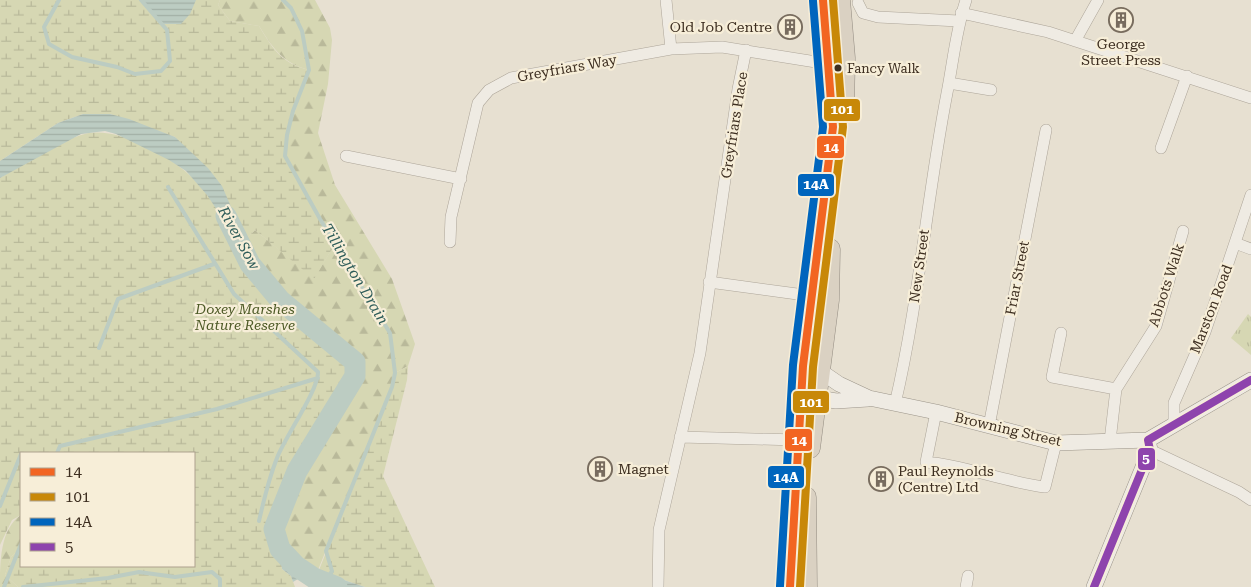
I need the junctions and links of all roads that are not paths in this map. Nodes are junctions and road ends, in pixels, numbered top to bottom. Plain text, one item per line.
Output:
1 (666, 0) edge
2 (823, 0) edge
3 (966, 0) edge
4 (1098, 0) edge
5 (849, 1) edge
6 (960, 17) junction
7 (1074, 41) junction
8 (671, 49) junction
9 (746, 50) junction
10 (829, 60) junction
11 (1187, 76) junction
12 (949, 84) junction
13 (991, 90) dead end
14 (1251, 98) edge
15 (1046, 130) dead end
16 (1161, 148) dead end
17 (346, 156) dead end
18 (461, 179) junction
19 (1251, 195) edge
20 (1183, 231) dead end
21 (450, 242) dead end
22 (1235, 243) junction
23 (1251, 249) edge
24 (709, 282) junction
25 (812, 296) junction
26 (1061, 333) dead end
27 (821, 364) junction
28 (1251, 380) edge
29 (1116, 389) junction
30 (808, 396) junction
31 (869, 398) junction
32 (895, 404) junction
33 (936, 412) junction
34 (1174, 423) junction
35 (989, 426) junction
36 (680, 437) junction
37 (797, 440) junction
38 (1110, 441) junction
39 (1056, 443) junction
40 (1149, 445) junction
41 (1251, 500) edge
42 (658, 587) edge
43 (790, 587) edge
44 (807, 587) edge
45 (1094, 587) edge

1 - 8 street
2 - 10 highway
3 - 6 street, New Street
4 - 7 street
5 - 6 street
5 - 10 highway
5 - 27 highway
6 - 7 street
6 - 12 street, New Street
7 - 11 street
8 - 9 street, Greyfriars Way
8 - 18 street, Greyfriars Way
9 - 10 street
9 - 24 street, Greyfriars Place
10 - 25 highway
11 - 14 street
11 - 16 street
12 - 13 street
12 - 32 street, New Street
15 - 35 street, Friar Street
17 - 18 street
18 - 21 street, Greyfriars Way
19 - 22 street, Marston Road
20 - 29 street, Abbots Walk
22 - 23 street
22 - 34 street, Marston Road
24 - 25 street
24 - 36 street, Greyfriars Place
25 - 30 highway
26 - 29 street
27 - 30 highway
27 - 31 street, Browning Street
28 - 34 street
29 - 38 street, Abbots Walk
30 - 31 street, Browning Street
30 - 37 highway
30 - 44 highway
31 - 32 street, Browning Street
32 - 33 street, Browning Street
33 - 35 street, Browning Street
33 - 39 street
34 - 40 street
35 - 39 street, Browning Street
36 - 37 street
36 - 42 street, Greyfriars Place
37 - 43 highway
38 - 39 street, Browning Street
38 - 40 street, Browning Street
40 - 41 street
40 - 45 street

